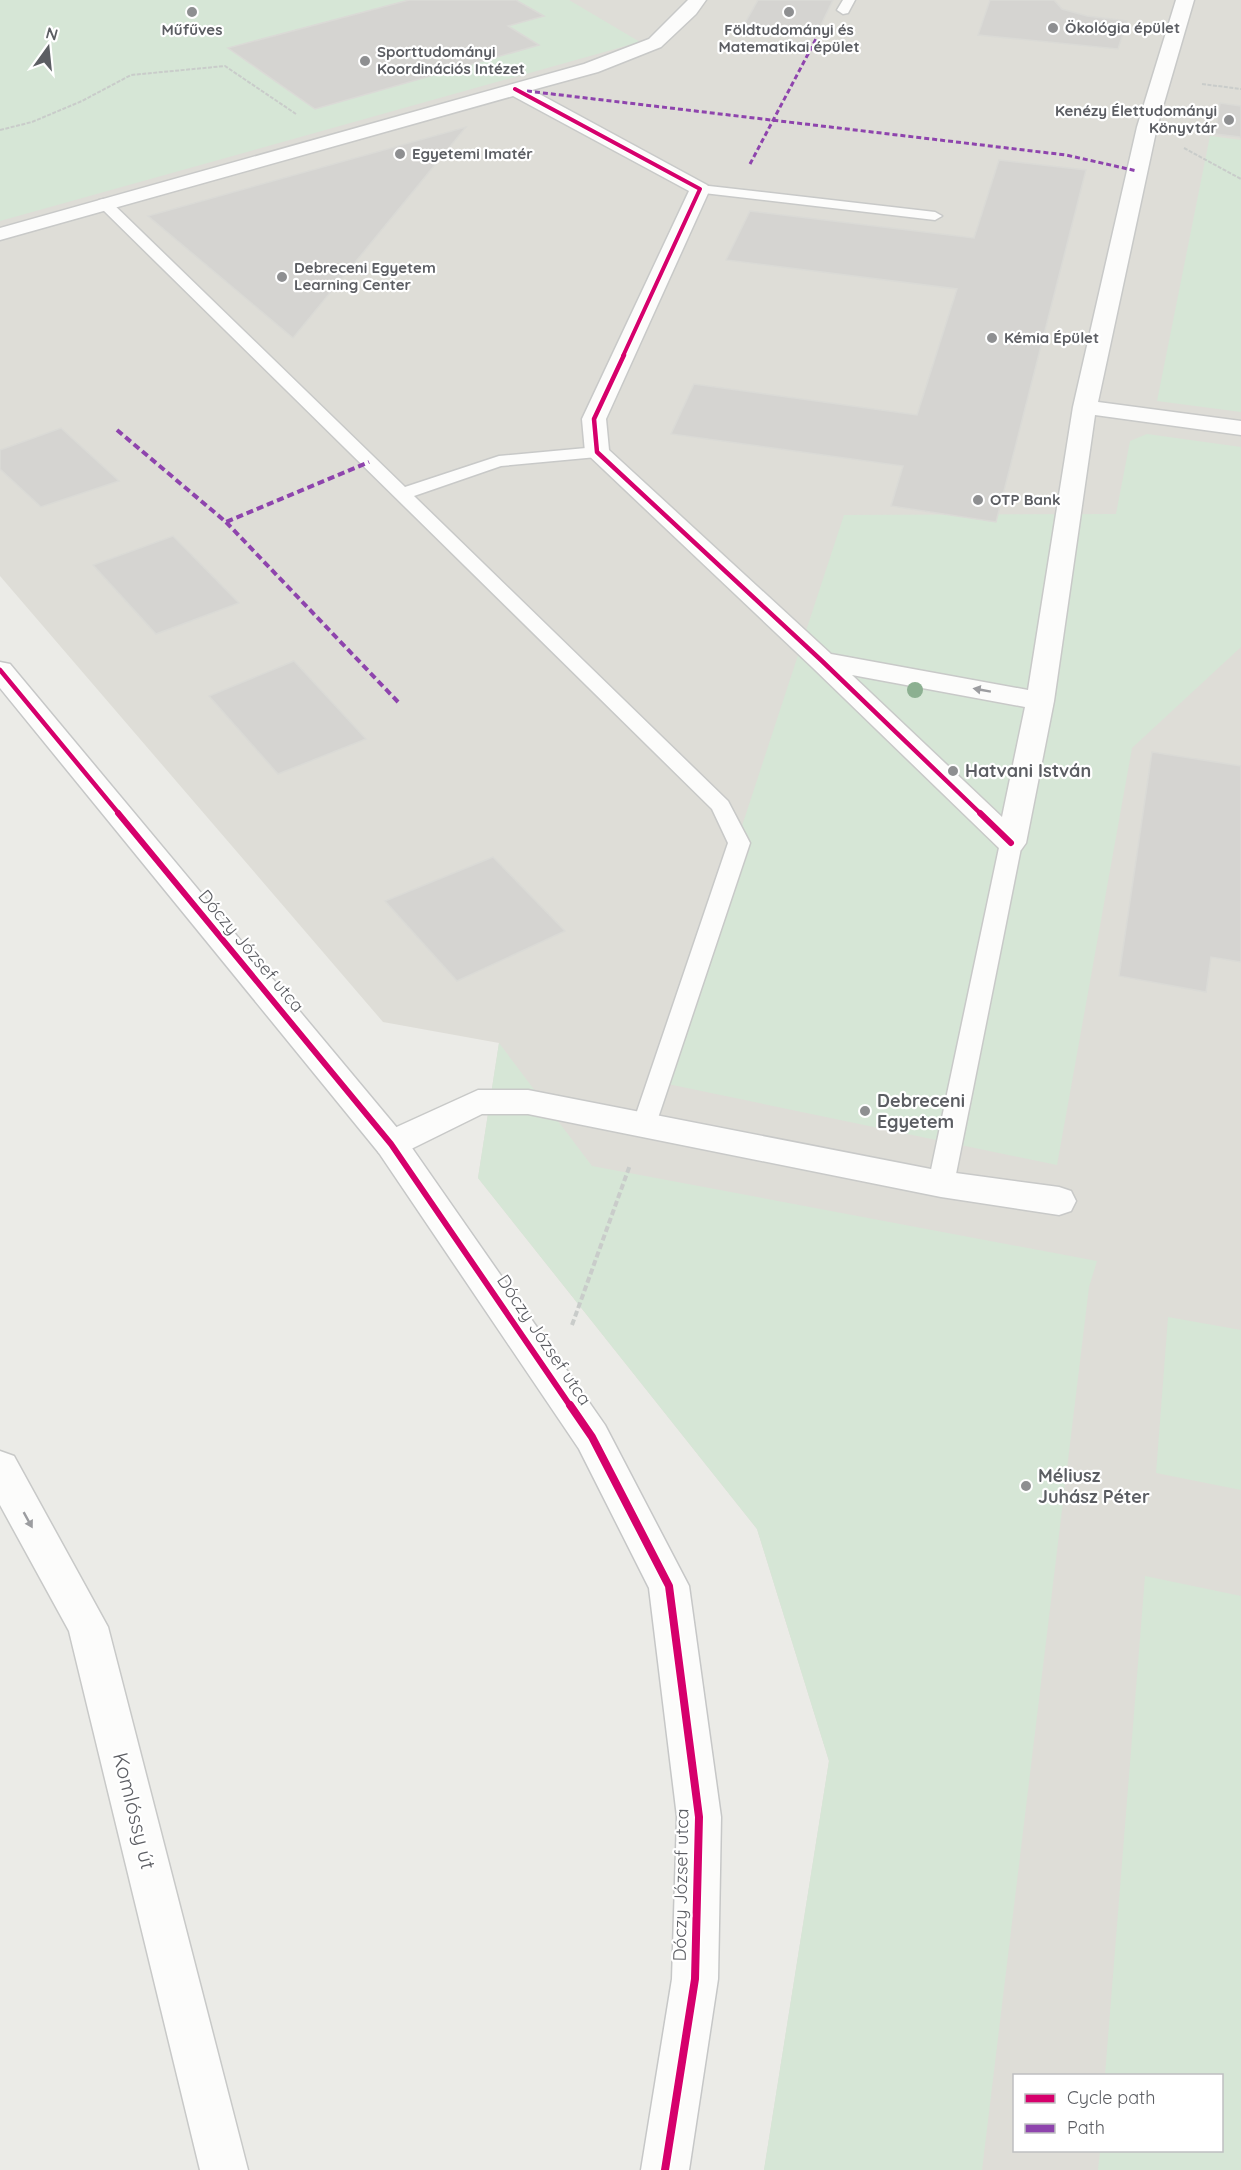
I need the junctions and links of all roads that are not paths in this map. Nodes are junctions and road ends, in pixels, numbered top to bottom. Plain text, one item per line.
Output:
1 (697, 0) edge
2 (1185, 0) edge
3 (515, 89) junction
4 (700, 189) junction
5 (104, 203) junction
6 (935, 216) dead end
7 (0, 234) edge
8 (1085, 407) junction
9 (1241, 428) edge
10 (597, 452) junction
11 (402, 495) junction
12 (822, 661) junction
13 (0, 670) edge
14 (1040, 701) junction
15 (1011, 843) junction
16 (644, 1126) junction
17 (391, 1144) junction
18 (941, 1184) junction
19 (1059, 1201) dead end
20 (0, 1468) edge
21 (224, 2170) edge
22 (665, 2170) edge

1 - 3 street
2 - 8 street
3 - 4 street
3 - 5 street
4 - 6 lane
4 - 10 street
5 - 7 street
5 - 11 lane
8 - 9 street
8 - 14 street
10 - 11 lane
10 - 12 street
11 - 16 lane
14 -> 12 street
12 - 15 street
13 - 17 street, Dóczy József utca
14 - 15 street
15 - 18 lane
16 - 17 street
16 - 18 street
17 - 22 street, Dóczy József utca
18 - 19 street
20 -> 21 street, Komlóssy út

